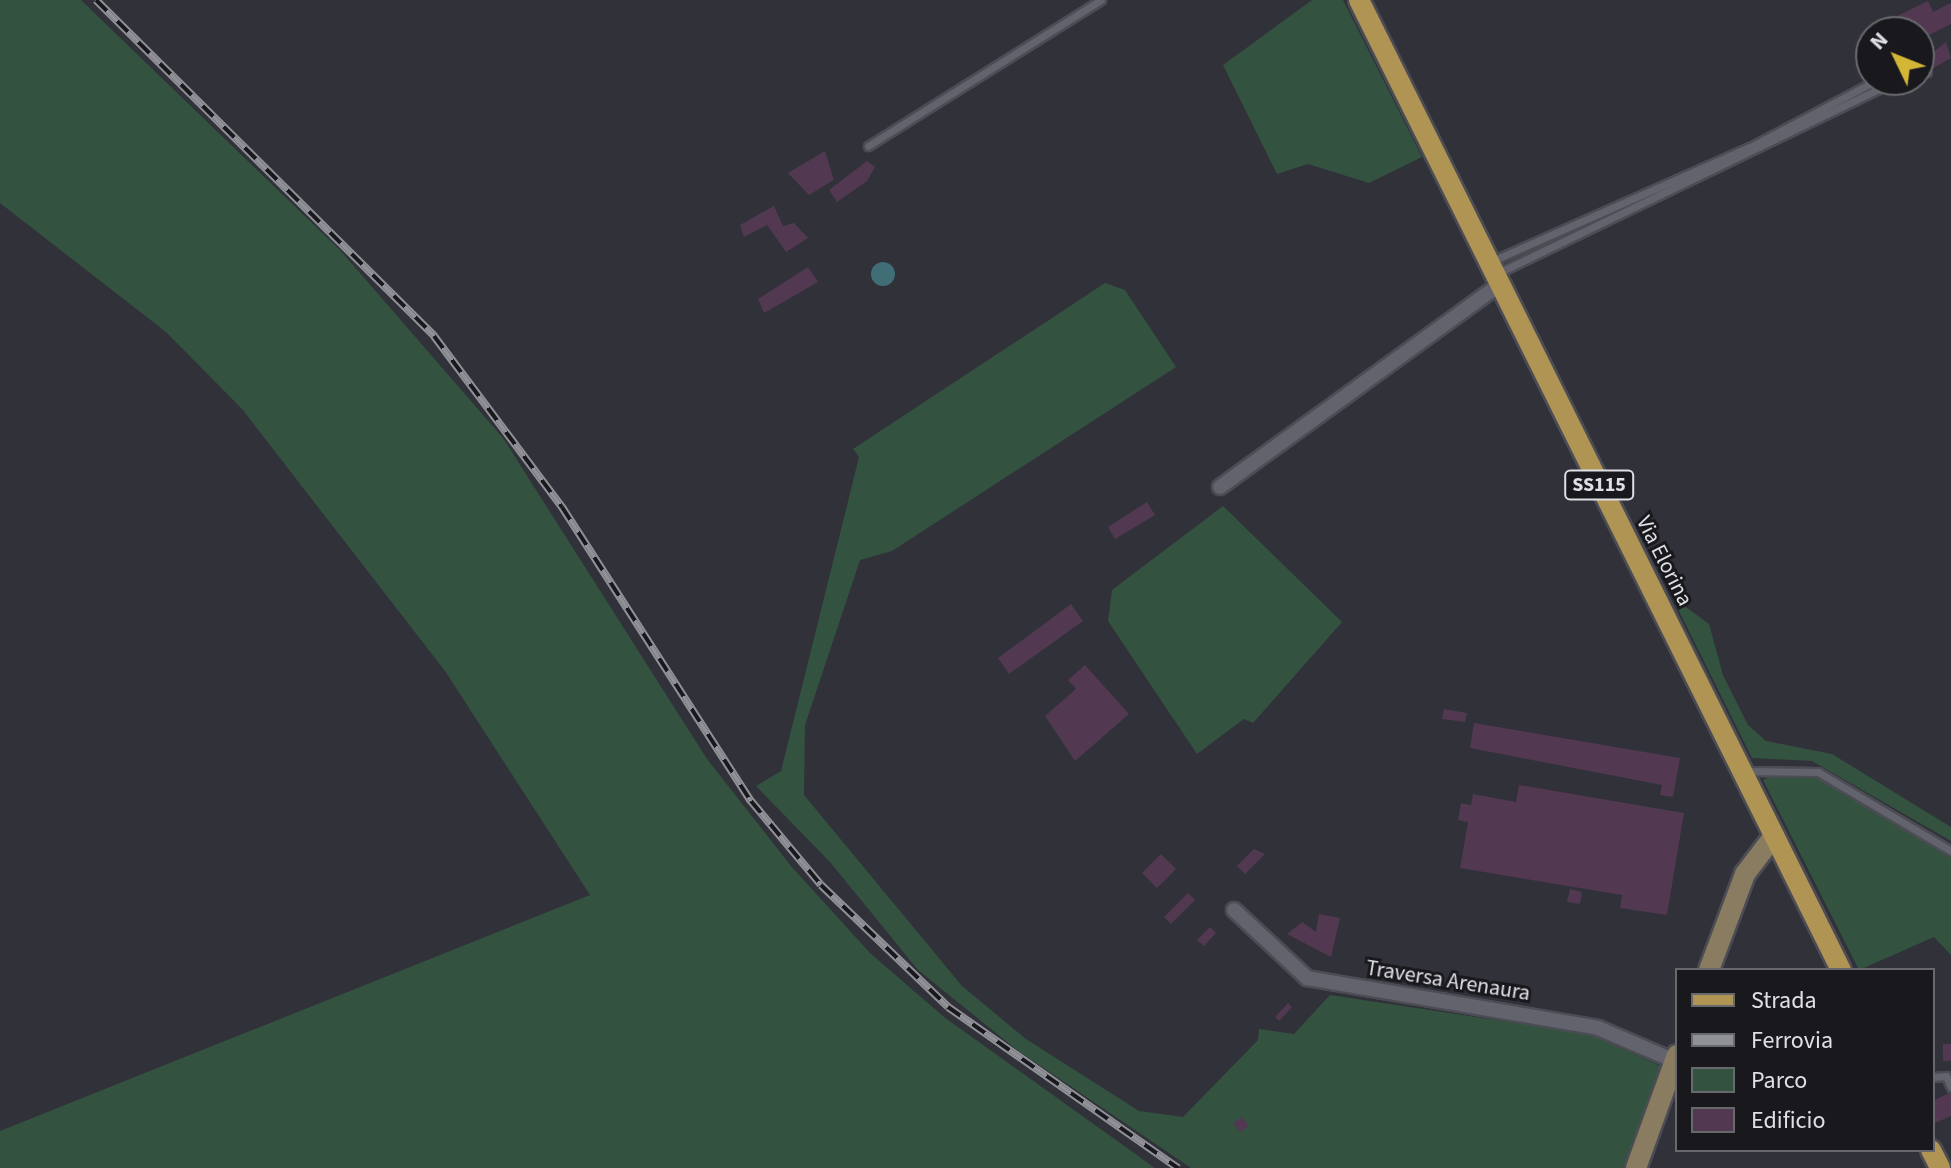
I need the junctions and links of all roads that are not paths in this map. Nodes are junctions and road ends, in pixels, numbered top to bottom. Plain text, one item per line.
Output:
1 (1101, 0) edge
2 (1359, 0) edge
3 (1855, 92) edge
4 (1865, 96) edge
5 (868, 146) dead end
6 (1494, 274) junction
7 (1220, 487) dead end
8 (1742, 771) junction
9 (1774, 836) junction
10 (1951, 851) edge
11 (1234, 910) dead end
12 (1710, 968) edge
13 (1840, 968) edge
14 (1675, 1058) edge
15 (1675, 1061) edge
16 (1935, 1077) edge
17 (1951, 1087) edge
18 (1636, 1168) edge

1 - 5 lane
2 - 6 main road, Via Elorina / SS115
3 - 6 lane
4 - 6 lane
6 - 7 street
6 - 8 main road, Via Elorina / SS115
8 - 9 main road, Via Elorina / SS115
8 - 10 lane
9 - 12 street
9 - 13 main road, Via Elorina / SS115
11 - 14 street, Traversa Arenaura
15 - 18 street
16 - 17 lane

